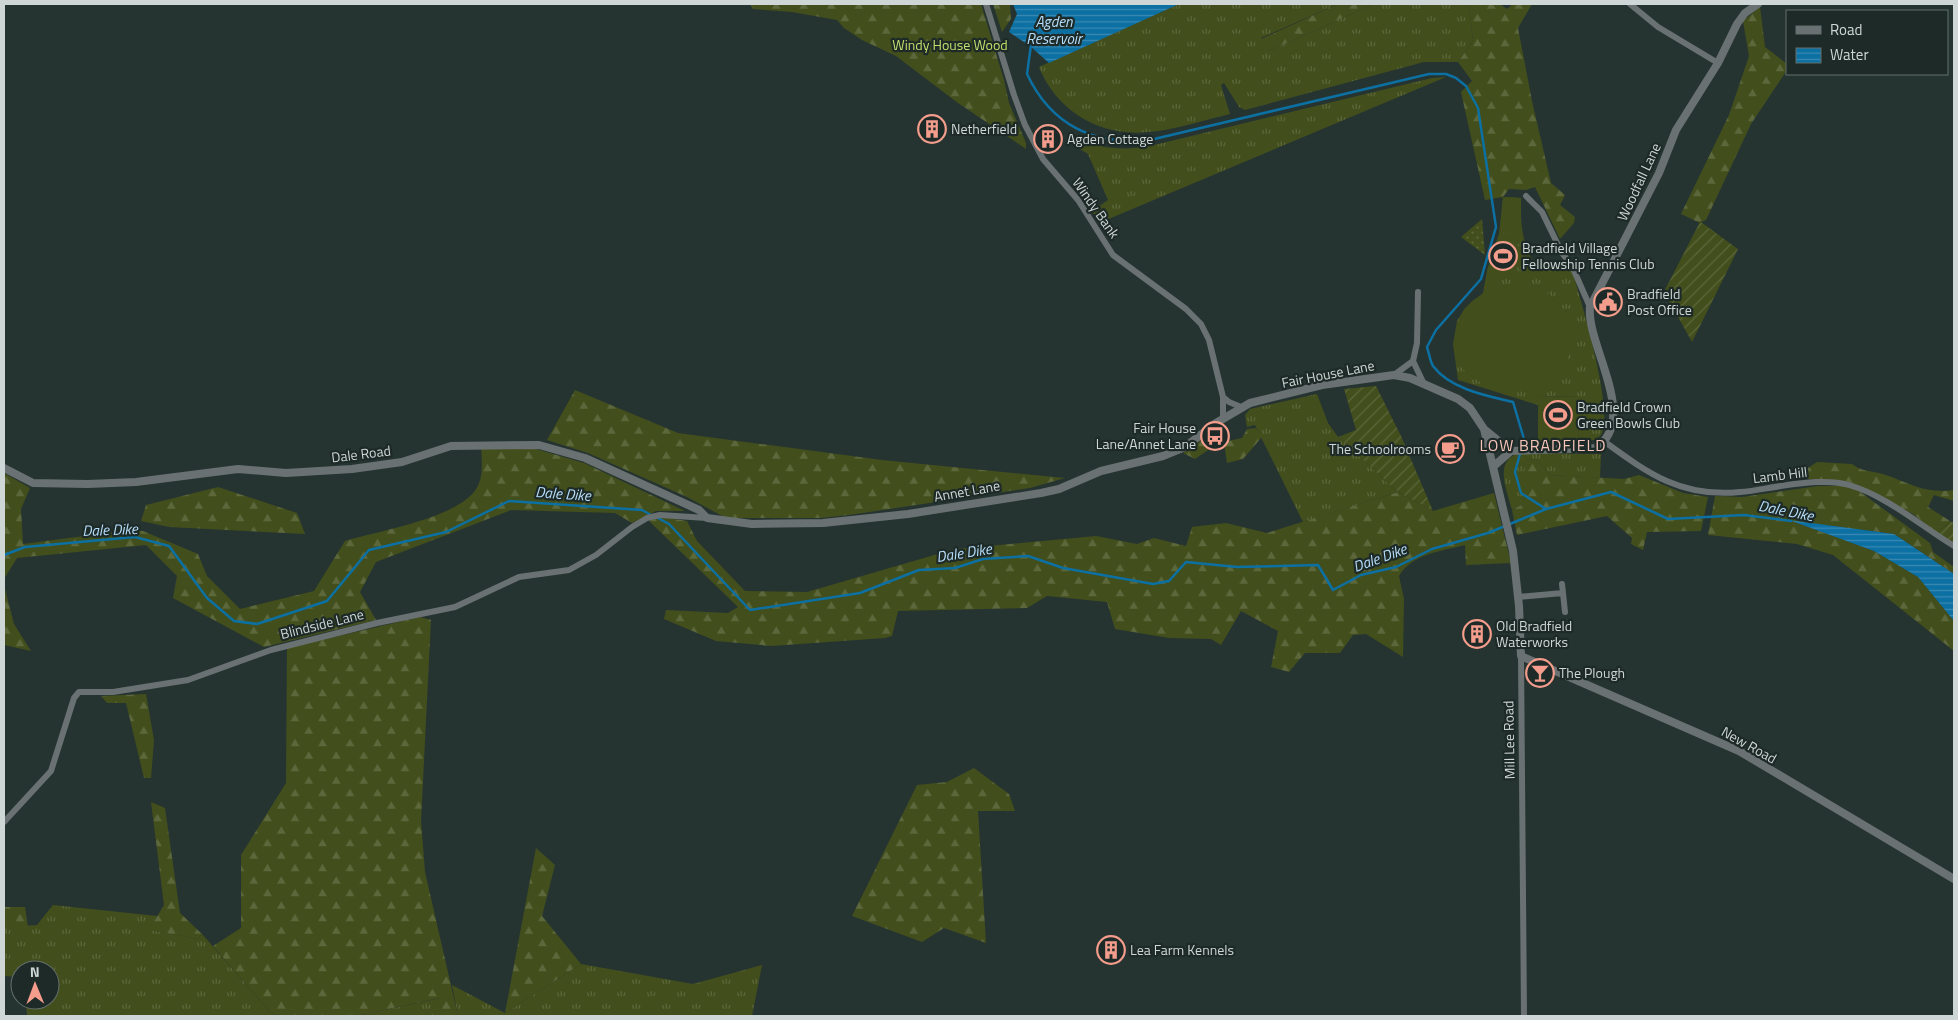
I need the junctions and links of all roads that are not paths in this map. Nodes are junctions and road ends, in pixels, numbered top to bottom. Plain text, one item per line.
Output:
1 (986, 4) edge
2 (1630, 4) edge
3 (1758, 4) edge
4 (1718, 63) junction
5 (1526, 196) dead end
6 (1418, 292) dead end
7 (1590, 307) junction
8 (1413, 361) junction
9 (1394, 375) junction
10 (1424, 384) junction
11 (1223, 396) junction
12 (1241, 407) junction
13 (1220, 421) junction
14 (1484, 429) junction
15 (1605, 442) junction
16 (1512, 451) junction
17 (1494, 466) junction
18 (4, 468) edge
19 (707, 518) junction
20 (1954, 546) edge
21 (1562, 584) dead end
22 (1563, 593) junction
23 (1518, 597) junction
24 (1564, 612) dead end
25 (1521, 656) junction
26 (4, 822) edge
27 (1954, 880) edge
28 (1524, 1016) edge

1 - 11 street, Windy Bank
2 - 4 street
3 - 4 street, Woodfall Lane
4 - 7 street, Woodfall Lane
5 - 7 street
6 - 8 street
7 - 15 street
8 - 9 street
8 - 10 street
9 - 10 street, Fair House Lane
9 - 12 street, Fair House Lane
10 - 14 street, Fair House Lane
11 - 12 street
11 - 13 street, Windy Bank
12 - 13 street, Fair House Lane
13 - 19 street, Annet Lane
14 - 16 street
14 - 17 street, Fair House Lane
15 - 16 street
15 - 20 street, Lamb Hill
16 - 17 street
17 - 23 street, Mill Lee Road
18 - 19 street, Dale Road
19 - 26 street, Blindside Lane
21 - 22 street
22 - 23 street
22 - 24 street
23 - 25 street, Mill Lee Road
25 - 27 street, New Road
25 - 28 street, Mill Lee Road

